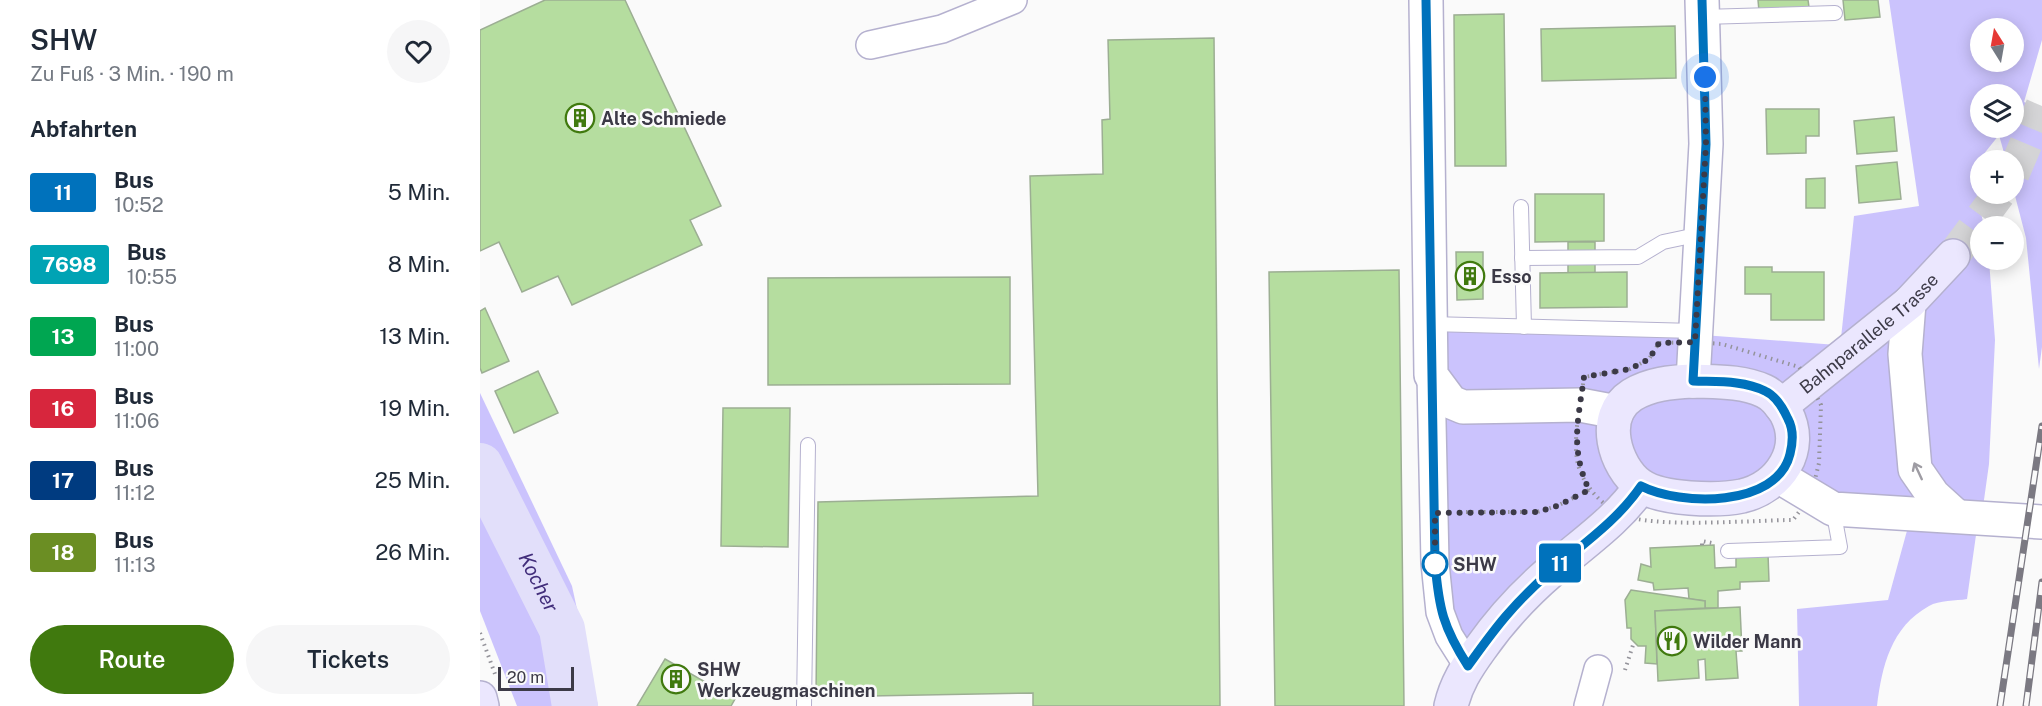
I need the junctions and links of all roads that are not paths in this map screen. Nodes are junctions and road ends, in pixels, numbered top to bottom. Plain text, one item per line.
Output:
1 (1013, 0) edge
2 (1426, 0) edge
3 (1703, 9) edge
4 (1835, 13) dead end
5 (870, 45) dead end
6 (1521, 207) dead end
7 (1701, 234) junction
8 (1953, 256) tunnel mouth
9 (1522, 258) junction
10 (1909, 303) junction
11 (1430, 324) junction
12 (1524, 327) junction
13 (1695, 337) junction
14 (1431, 375) junction
15 (1693, 381) junction
16 (1782, 406) junction
17 (1617, 412) junction
18 (808, 446) dead end
19 (1778, 476) junction
20 (1641, 486) junction
21 (1822, 502) junction
22 (1955, 516) junction
23 (2042, 522) edge
24 (1728, 551) dead end
25 (1468, 666) junction
26 (1611, 672) road end
27 (804, 706) edge
28 (1451, 706) edge
29 (1588, 706) edge

1 - 5 street
2 - 11 street
3 - 4 lane
3 - 7 street
6 - 9 lane
7 - 9 lane
7 - 13 street
8 - 10 main road, Bahnparallele Trasse
9 - 12 lane
10 - 16 main road, Bahnparallele Trasse
22 -> 10 street
11 - 12 lane
11 - 14 street
12 - 13 lane
13 - 15 street
14 - 17 street
14 - 25 street
15 - 16 main road
15 - 17 main road
16 - 19 main road
17 - 20 main road
18 - 27 lane
19 - 20 main road
19 - 21 street
20 - 25 main road
21 - 22 street
21 - 24 lane
22 - 23 street
25 - 28 main road
26 - 29 street

